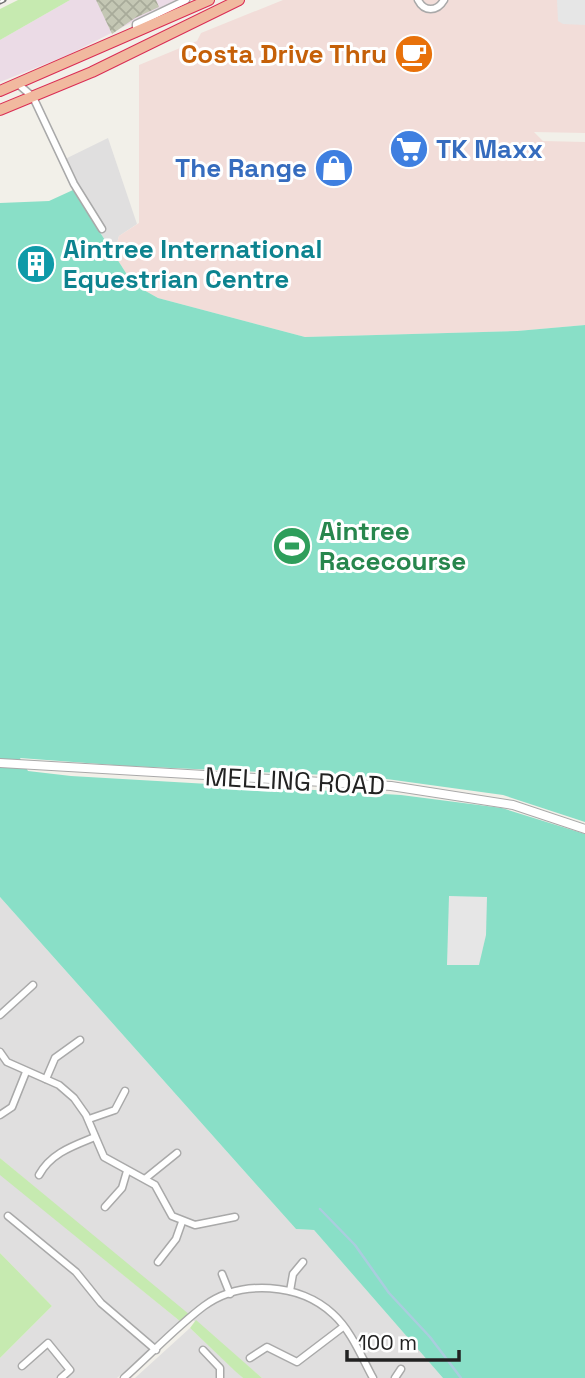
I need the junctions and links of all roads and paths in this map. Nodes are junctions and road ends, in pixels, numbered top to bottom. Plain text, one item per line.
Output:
1 (186, 0) edge
2 (209, 0) edge
3 (239, 0) edge
4 (418, 0) edge
5 (444, 0) edge
6 (136, 33) junction
7 (18, 84) junction
8 (0, 91) edge
9 (33, 97) junction
10 (0, 110) edge
11 (102, 229) dead end
12 (0, 763) edge
13 (585, 829) edge
14 (33, 985) dead end
15 (0, 1015) edge
16 (80, 1040) dead end
17 (0, 1052) edge
18 (26, 1072) junction
19 (46, 1079) junction
20 (125, 1091) dead end
21 (0, 1115) edge
22 (89, 1119) junction
23 (95, 1137) junction
24 (177, 1153) dead end
25 (127, 1171) junction
26 (39, 1175) dead end
27 (146, 1178) junction
28 (105, 1207) dead end
29 (8, 1216) dead end
30 (235, 1217) dead end
31 (182, 1222) junction
32 (158, 1262) dead end
33 (303, 1262) dead end
34 (222, 1274) dead end
35 (289, 1291) junction
36 (230, 1294) junction
37 (343, 1327) junction
38 (156, 1350) junction
39 (203, 1350) dead end
40 (250, 1358) dead end
41 (22, 1366) dead end
42 (401, 1369) dead end
43 (61, 1378) edge
44 (124, 1378) edge
45 (220, 1378) edge
46 (373, 1378) edge
47 (395, 1378) edge

1 - 6 street
2 - 6 highway
3 - 9 highway
4 - 5 street
6 - 7 highway
7 - 8 highway
7 - 9 street
9 - 10 highway
9 - 11 street
12 - 13 street, MELLING ROAD
14 - 15 street
16 - 19 street
17 - 18 street
18 - 19 street
18 - 21 street
19 - 22 street
20 - 22 street
22 - 23 street
23 - 25 street
23 - 26 street
24 - 27 street
25 - 27 street
25 - 28 street
27 - 31 street
29 - 38 street
30 - 31 street
31 - 32 street
33 - 35 street
34 - 36 street
35 - 36 street
35 - 37 street
36 - 38 street
37 - 40 street
37 - 46 street
38 - 44 street
39 - 45 street
41 - 43 street
42 - 47 street

